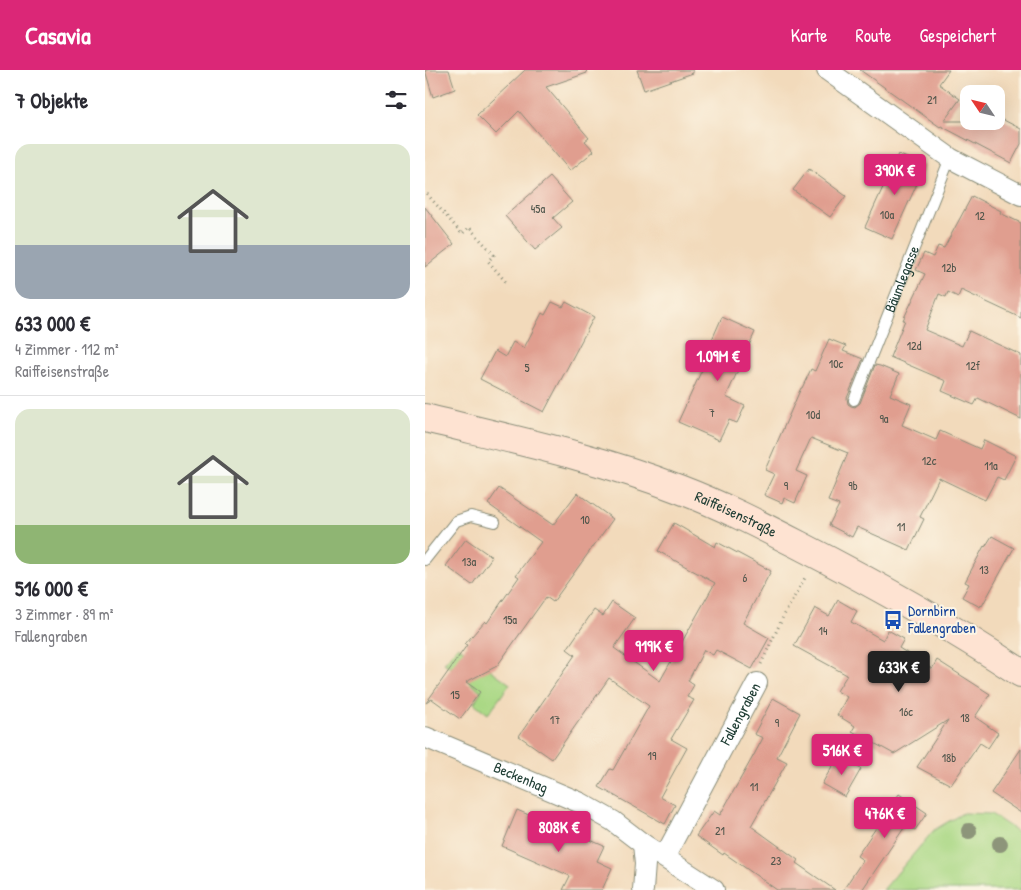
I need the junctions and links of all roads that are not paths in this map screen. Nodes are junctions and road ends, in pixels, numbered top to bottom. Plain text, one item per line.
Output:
1 (827, 70) edge
2 (950, 158) junction
3 (1021, 195) edge
4 (854, 400) dead end
5 (425, 418) edge
6 (495, 522) dead end
7 (425, 560) edge
8 (1021, 673) edge
9 (757, 683) road end
10 (425, 737) edge
11 (643, 844) junction
12 (665, 856) junction
13 (643, 890) edge
14 (714, 890) edge

1 - 2 street
2 - 3 street
2 - 4 lane, Bäumlegasse
5 - 8 street, Raiffeisenstraße
6 - 7 lane
9 - 12 street, Fallengraben
10 - 11 street, Beckenhag
11 - 12 street, Beckenhag
11 - 13 street
12 - 14 street, Beckenhag

